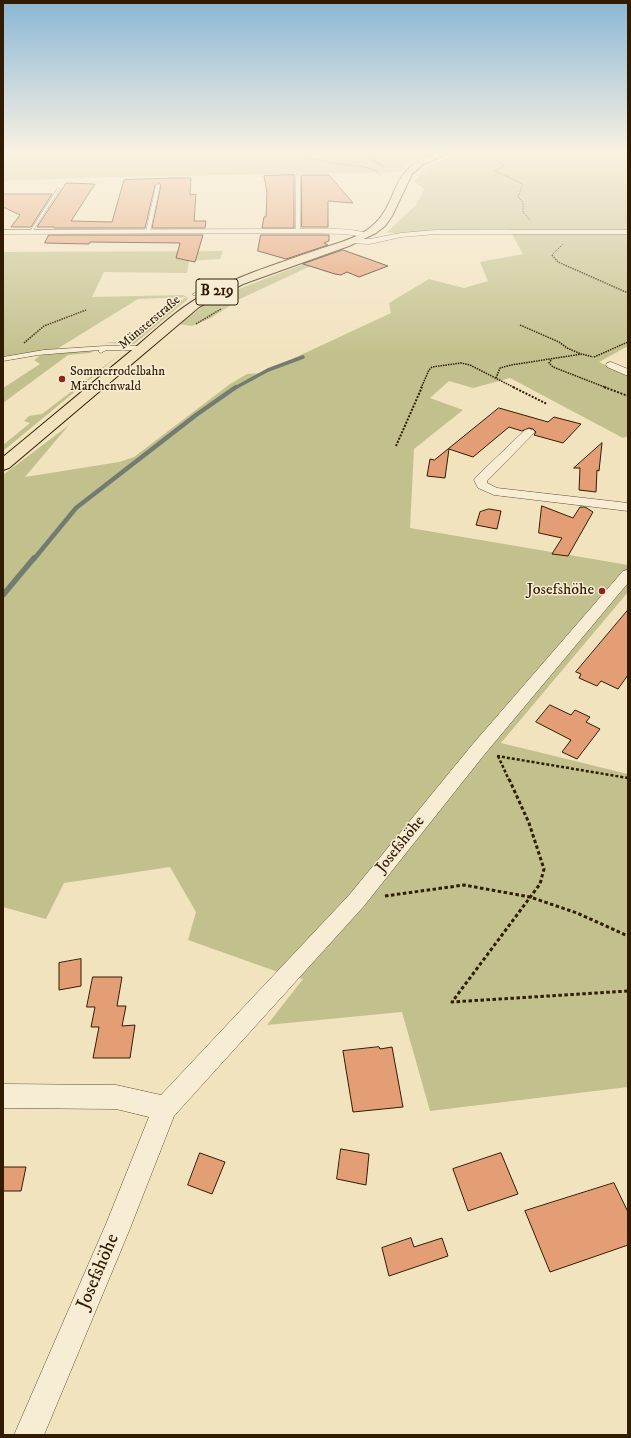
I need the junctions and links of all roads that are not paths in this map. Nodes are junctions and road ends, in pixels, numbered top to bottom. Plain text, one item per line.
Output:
1 (37, 221) edge
2 (150, 221) edge
3 (298, 221) edge
4 (384, 221) edge
5 (298, 231) junction
6 (3, 232) edge
7 (30, 232) junction
8 (148, 232) junction
9 (628, 232) edge
10 (365, 235) junction
11 (351, 241) junction
12 (99, 342) dead end
13 (143, 348) junction
14 (101, 349) junction
15 (48, 352) junction
16 (40, 354) dead end
17 (3, 359) edge
18 (611, 365) dead end
19 (628, 373) edge
20 (529, 432) dead end
21 (3, 465) edge
22 (628, 507) edge
23 (628, 574) edge
24 (3, 1096) edge
25 (165, 1108) junction
26 (29, 1435) edge

1 - 7 lane
2 - 8 lane
3 - 5 lane
4 - 10 main road, Münsterstraße / B 219
5 - 8 street
5 - 10 street
6 - 7 street
7 - 8 street
9 - 11 street
10 - 11 main road, Münsterstraße / B 219
11 - 13 main road, Münsterstraße / B 219
12 - 14 lane
13 - 14 lane
13 - 21 main road, Münsterstraße / B 219
14 - 15 lane
15 - 16 lane
15 - 17 lane
18 - 19 street
20 - 22 street
23 - 25 street, Josefshöhe
24 - 25 street
25 - 26 street, Josefshöhe

